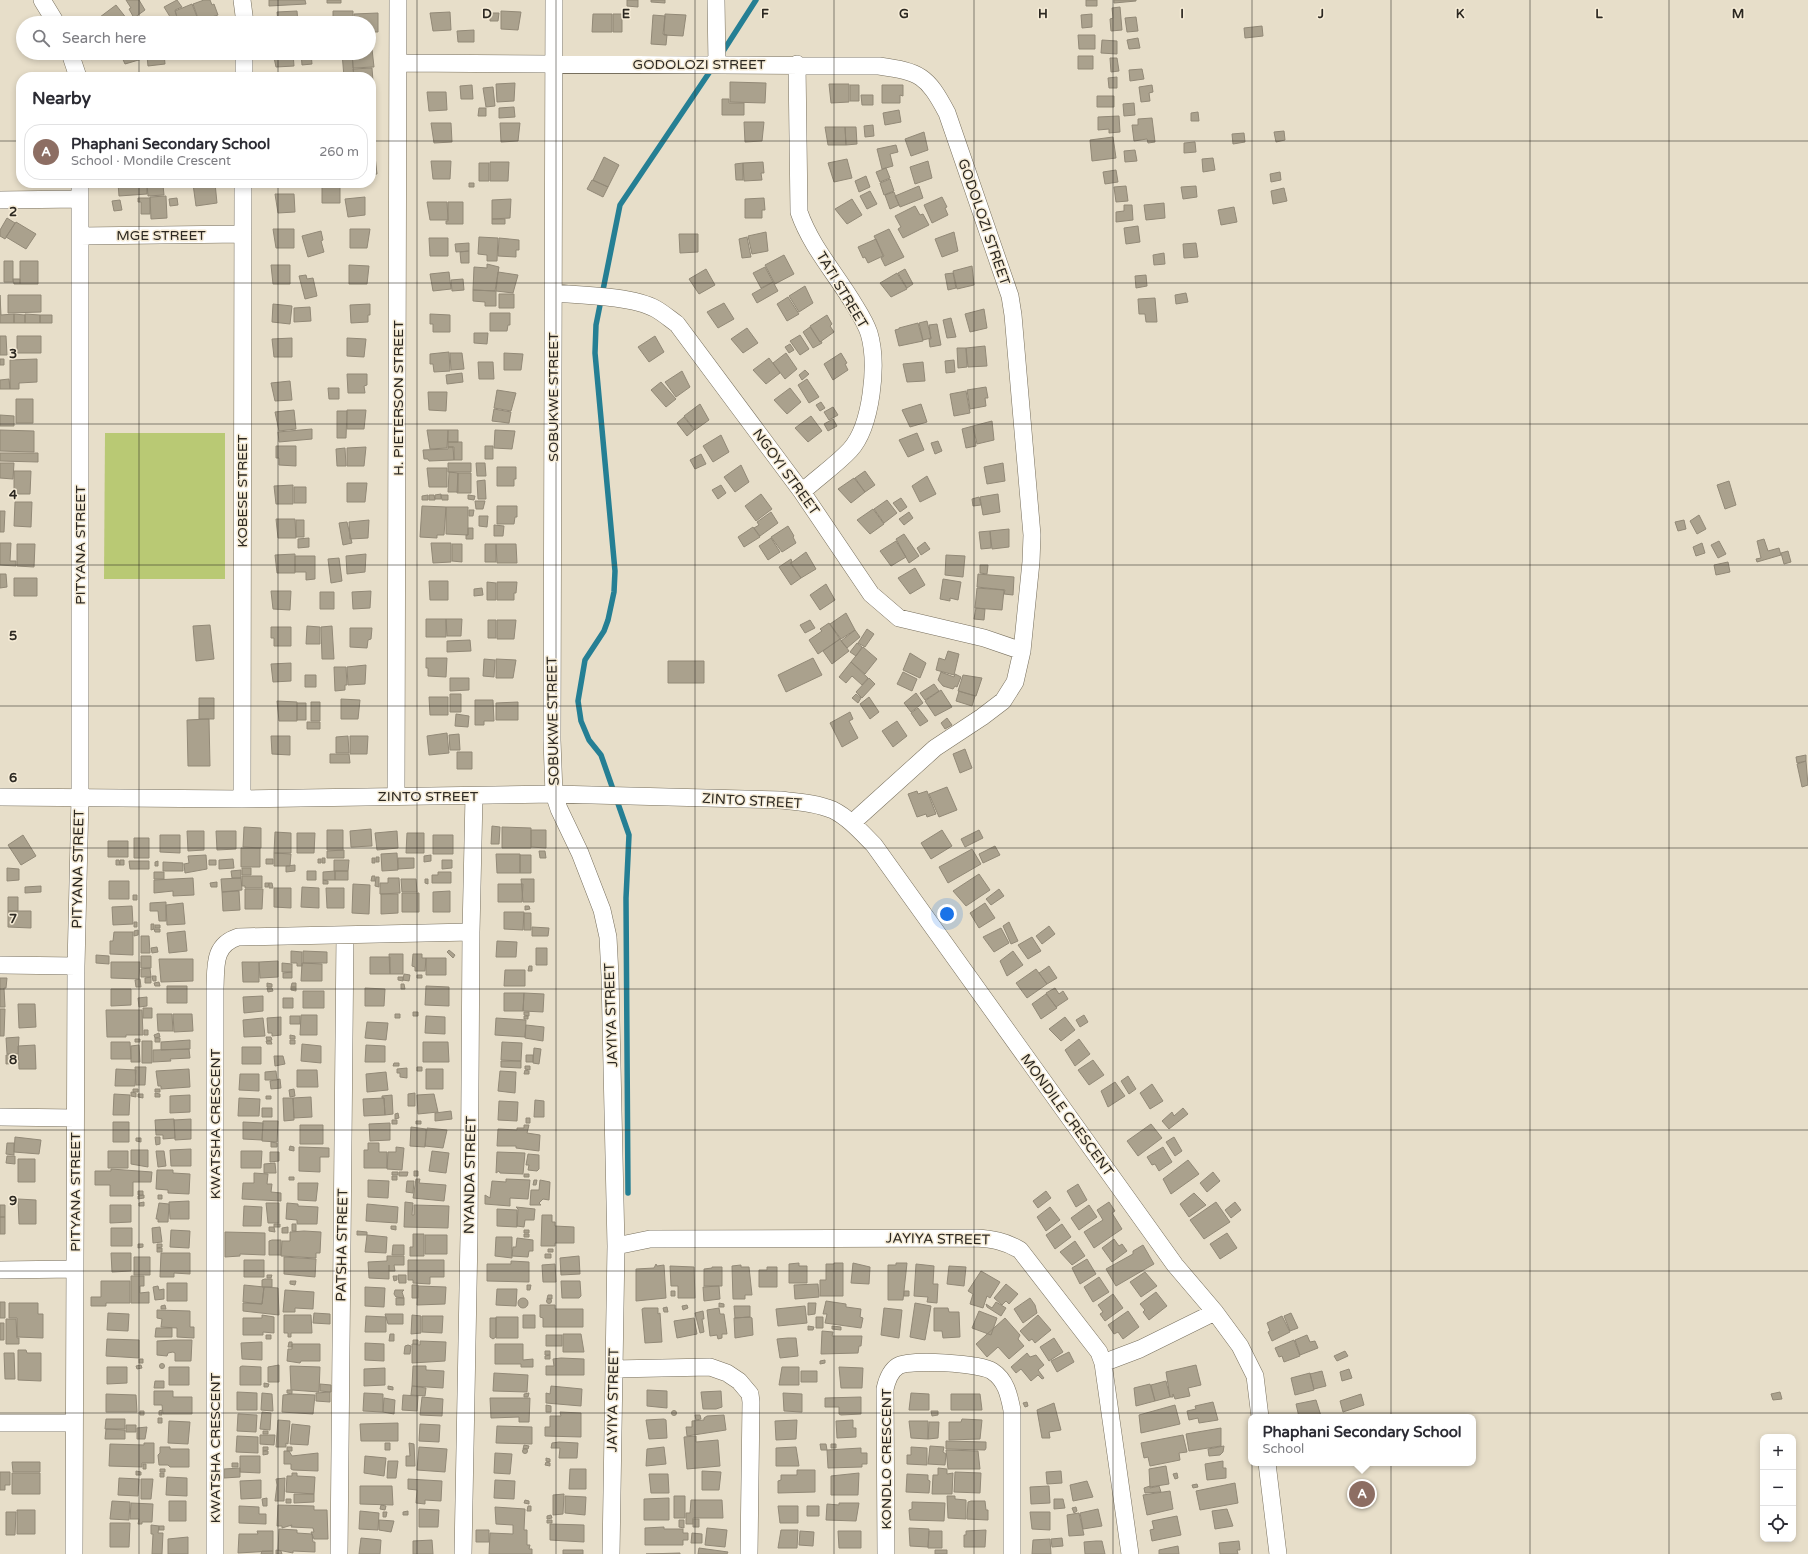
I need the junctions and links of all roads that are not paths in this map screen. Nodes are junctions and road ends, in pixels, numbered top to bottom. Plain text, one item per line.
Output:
1 (42, 0) edge
2 (242, 0) edge
3 (398, 0) edge
4 (554, 0) edge
5 (716, 0) edge
6 (52, 16) edge
7 (243, 16) edge
8 (72, 60) edge
9 (244, 60) edge
10 (398, 63) junction
11 (555, 63) junction
12 (717, 64) junction
13 (796, 64) junction
14 (76, 72) edge
15 (244, 72) edge
16 (243, 188) edge
17 (80, 191) edge
18 (0, 200) edge
19 (243, 234) junction
20 (80, 236) junction
21 (554, 293) junction
22 (802, 492) junction
23 (1022, 651) junction
24 (554, 794) junction
25 (396, 796) junction
26 (474, 796) junction
27 (0, 797) edge
28 (80, 798) junction
29 (242, 799) junction
30 (852, 823) junction
31 (471, 932) junction
32 (345, 935) junction
33 (0, 965) edge
34 (76, 966) junction
35 (0, 1117) edge
36 (75, 1118) junction
37 (616, 1246) junction
38 (75, 1269) junction
39 (0, 1270) edge
40 (1215, 1312) junction
41 (1104, 1363) junction
42 (614, 1369) junction
43 (1260, 1414) edge
44 (0, 1423) edge
45 (74, 1423) junction
46 (1266, 1466) edge
47 (74, 1554) edge
48 (215, 1554) edge
49 (339, 1554) edge
50 (463, 1554) edge
51 (611, 1554) edge
52 (749, 1554) edge
53 (886, 1554) edge
54 (1012, 1554) edge
55 (1130, 1554) edge
56 (1278, 1554) edge

1 - 6 street
2 - 7 street
3 - 10 street, H. PIETERSON STREET
4 - 11 street, SOBUKWE STREET
5 - 12 street
8 - 14 street
9 - 15 street
10 - 11 street, GODOLOZI STREET
10 - 25 street, H. PIETERSON STREET
11 - 12 street, GODOLOZI STREET
11 - 21 street, SOBUKWE STREET
12 - 13 street, GODOLOZI STREET
13 - 22 street, TATI STREET
13 - 23 street, GODOLOZI STREET
16 - 19 street, KOBESE STREET
17 - 18 street
17 - 20 street, PITYANA STREET
19 - 20 street, MGE STREET
19 - 29 street, KOBESE STREET
20 - 28 street, PITYANA STREET
21 - 22 street, NGOYI STREET
21 - 24 street, SOBUKWE STREET
22 - 23 street, NGOYI STREET
23 - 30 street, GODOLOZI STREET
24 - 26 street, ZINTO STREET
24 - 30 street, ZINTO STREET
24 - 37 street, JAYIYA STREET
25 - 26 street, ZINTO STREET
25 - 29 street, ZINTO STREET
26 - 31 street, NYANDA STREET
27 - 28 street, ZINTO STREET
28 - 29 street, ZINTO STREET
28 - 34 street, PITYANA STREET
30 - 40 street, MONDILE CRESCENT
31 - 32 street, KWATSHA CRESCENT
31 - 50 street, NYANDA STREET
32 - 48 street, KWATSHA CRESCENT
32 - 49 street, PATSHA STREET
33 - 34 street
34 - 36 street, PITYANA STREET
35 - 36 street
36 - 38 street, PITYANA STREET
37 - 41 street, JAYIYA STREET
37 - 42 street, JAYIYA STREET
38 - 39 street
38 - 45 street, PITYANA STREET
40 - 41 street
40 - 43 street, MONDILE CRESCENT
41 - 55 street, JAYIYA STREET
42 - 51 street, JAYIYA STREET
42 - 52 street
44 - 45 street
45 - 47 street, PITYANA STREET
46 - 56 street
53 - 54 street, KONDLO CRESCENT

